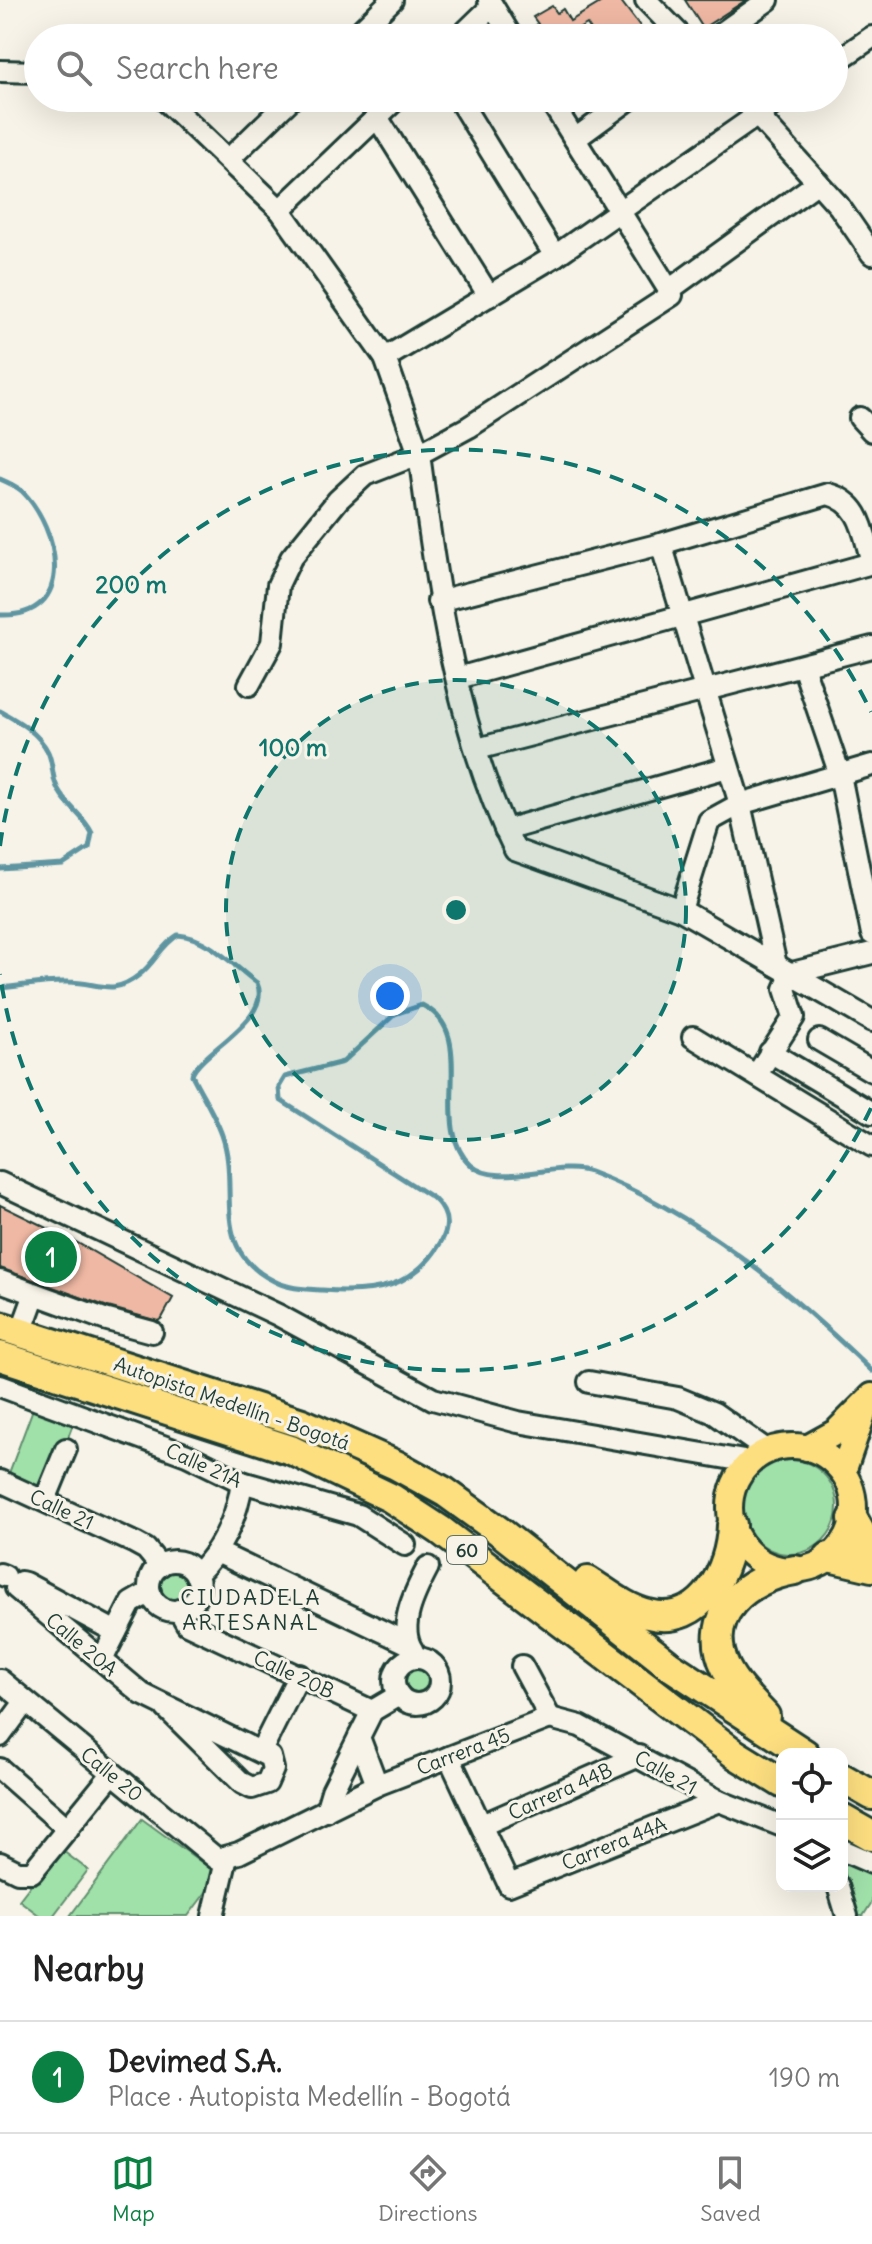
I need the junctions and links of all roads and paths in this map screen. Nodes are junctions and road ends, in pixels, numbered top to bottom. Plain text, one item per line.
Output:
1 (392, 0) edge
2 (646, 0) edge
3 (768, 0) edge
4 (490, 3) edge
5 (367, 24) edge
6 (471, 24) edge
7 (503, 24) edge
8 (669, 24) edge
9 (735, 24) edge
10 (872, 37) edge
11 (848, 53) edge
12 (0, 71) edge
13 (24, 72) edge
14 (178, 112) edge
15 (278, 112) edge
16 (382, 112) edge
17 (467, 112) edge
18 (558, 112) edge
19 (612, 112) edge
20 (755, 112) edge
21 (762, 112) edge
22 (758, 115) junction
23 (377, 117) junction
24 (575, 139) junction
25 (229, 159) junction
26 (818, 182) junction
27 (280, 210) junction
28 (620, 211) junction
29 (872, 254) edge
30 (555, 256) junction
31 (669, 290) junction
32 (489, 296) junction
33 (385, 358) junction
34 (419, 454) junction
35 (661, 544) junction
36 (872, 562) edge
37 (438, 601) junction
38 (682, 615) junction
39 (872, 647) edge
40 (803, 666) junction
41 (458, 678) junction
42 (249, 685) dead end
43 (709, 692) junction
44 (477, 749) junction
45 (872, 765) edge
46 (728, 767) junction
47 (840, 775) junction
48 (740, 804) junction
49 (505, 830) junction
50 (681, 910) junction
51 (872, 934) edge
52 (872, 953) edge
53 (784, 969) junction
54 (872, 1021) edge
55 (693, 1037) dead end
56 (819, 1040) dead end
57 (770, 1052) junction
58 (872, 1071) edge
59 (757, 1074) junction
60 (872, 1113) edge
61 (872, 1146) edge
62 (0, 1183) edge
63 (0, 1281) edge
64 (35, 1294) junction
65 (10, 1329) edge
66 (152, 1332) dead end
67 (0, 1356) edge
68 (589, 1382) dead end
69 (0, 1386) edge
70 (869, 1400) edge
71 (807, 1448) junction
72 (66, 1449) dead end
73 (759, 1456) junction
74 (843, 1472) junction
75 (0, 1481) edge
76 (242, 1482) junction
77 (45, 1500) junction
78 (853, 1519) junction
79 (732, 1525) junction
80 (499, 1531) junction
81 (405, 1545) dead end
82 (219, 1553) junction
83 (872, 1553) edge
84 (829, 1557) junction
85 (160, 1566) junction
86 (428, 1567) dead end
87 (872, 1567) edge
88 (795, 1570) junction
89 (196, 1575) junction
90 (150, 1592) junction
91 (179, 1610) junction
92 (116, 1632) junction
93 (412, 1651) junction
94 (102, 1660) junction
95 (522, 1666) dead end
96 (299, 1675) junction
97 (0, 1680) edge
98 (399, 1695) junction
99 (25, 1702) junction
100 (166, 1708) junction
101 (372, 1711) junction
102 (550, 1718) junction
103 (0, 1736) edge
104 (359, 1737) junction
105 (796, 1748) edge
106 (255, 1749) junction
107 (639, 1756) junction
108 (449, 1757) junction
109 (0, 1769) edge
110 (112, 1774) junction
111 (237, 1778) junction
112 (776, 1779) edge
113 (848, 1781) edge
114 (377, 1785) junction
115 (872, 1795) edge
116 (719, 1801) junction
117 (326, 1811) junction
118 (844, 1820) edge
119 (776, 1824) edge
120 (482, 1825) junction
121 (68, 1829) junction
122 (872, 1836) edge
123 (848, 1853) edge
124 (227, 1857) junction
125 (872, 1863) edge
126 (2, 1865) edge
127 (840, 1892) edge
128 (213, 1916) edge
129 (847, 1916) edge

1 - 5 street
2 - 8 street
3 - 9 street
4 - 6 street
4 - 7 street
10 - 11 street
12 - 13 street
14 - 25 street
15 - 25 street
16 - 23 street
17 - 30 street
18 - 24 street
19 - 24 street
20 - 22 street
21 - 22 street
22 - 26 street
22 - 28 street
23 - 27 street
23 - 32 street
24 - 28 street
25 - 27 street
26 - 29 street
26 - 31 street
27 - 33 street
28 - 30 street
28 - 31 street
30 - 32 street
31 - 34 street
32 - 33 street
33 - 34 street
34 - 37 street
34 - 42 street
35 - 36 street
35 - 37 street
35 - 38 street
36 - 38 street
37 - 41 street
38 - 41 street
38 - 43 street
39 - 40 street
40 - 43 street
40 - 47 street
41 - 44 street
43 - 44 street
43 - 46 street
44 - 49 street
45 - 47 street
46 - 48 street
46 - 49 street
47 - 48 street
47 - 51 street
48 - 50 street
48 - 53 street
49 - 50 street
50 - 53 street
52 - 53 street
53 - 54 street
53 - 57 street
55 - 59 street
56 - 58 street
57 - 59 street
57 - 60 street
59 - 61 street
62 - 73 street
63 - 64 street
64 - 65 street
64 - 66 street
65 - 80 highway, Autopista Medellín - Bogotá / 60
67 - 112 highway, Autopista Medellín - Bogotá / 60
68 - 73 street
69 - 76 street, Calle 21A
70 - 71 main road
70 - 74 main road
71 - 73 main road
71 - 74 main road
72 - 77 street
73 - 79 main road
74 - 78 main road
75 - 77 street, Calle 21
76 - 81 street, Calle 21A
76 - 82 street
77 - 85 street, Calle 21
78 - 83 highway
78 - 84 main road
79 - 80 highway
79 - 88 main road
80 - 105 highway, Autopista Medellín - Bogotá / 60
82 - 89 street
82 - 93 street
84 - 87 highway
84 - 88 main road
85 - 89 street
85 - 90 street
86 - 93 street
88 - 105 highway
89 - 91 street
90 - 91 street
90 - 92 street
91 - 96 street, Calle 20B
92 - 94 street
92 - 94 street, Calle 20A
93 - 98 street
93 - 98 street
94 - 100 street, Calle 20A
95 - 102 street
96 - 101 street, Calle 20B
96 - 106 street
97 - 99 street, Calle 20
98 - 101 street
99 - 103 street
99 - 110 street, Calle 20
100 - 106 street, Calle 20A
100 - 111 street, Calle 20A
101 - 104 street
102 - 107 street, Calle 21
102 - 108 street, Carrera 45
104 - 114 street
104 - 117 street
106 - 111 street
106 - 111 street
107 - 116 street, Calle 21
107 - 120 street, Carrera 44B
108 - 114 street, Carrera 45
108 - 120 street
109 - 121 street
110 - 121 street
110 - 124 street, Calle 20
113 - 115 highway
114 - 117 street, Carrera 45
116 - 119 street, Calle 21
116 - 120 street, Carrera 44A
117 - 124 street, Carrera 45
118 - 122 highway
121 - 126 street
123 - 125 street
124 - 128 street
127 - 129 street

